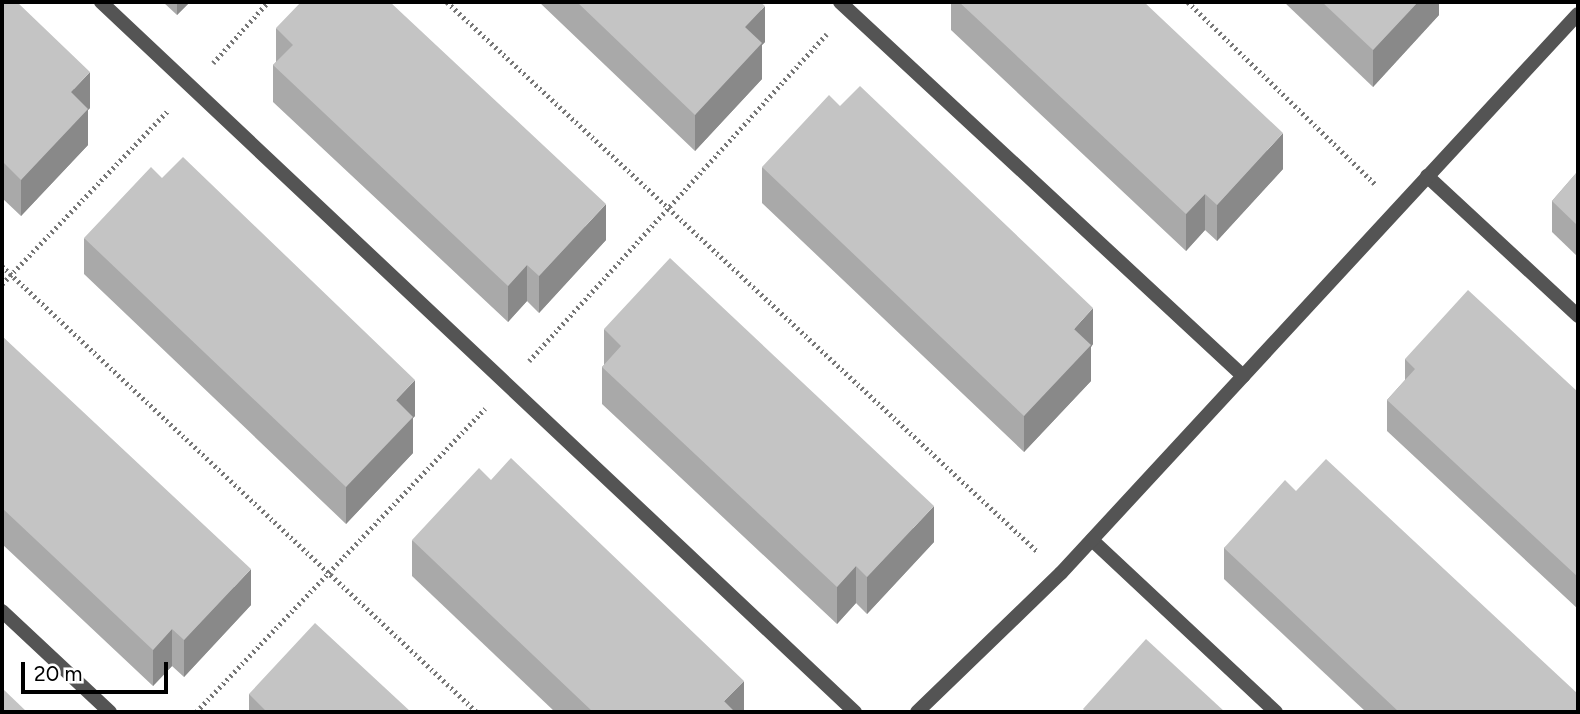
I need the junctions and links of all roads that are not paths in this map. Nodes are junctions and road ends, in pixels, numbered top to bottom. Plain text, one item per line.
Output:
1 (101, 2) edge
2 (840, 2) edge
3 (1578, 13) edge
4 (1427, 176) junction
5 (1578, 316) edge
6 (1243, 376) junction
7 (1092, 540) junction
8 (2, 611) edge
9 (110, 712) edge
10 (855, 712) edge
11 (917, 712) edge
12 (1276, 712) edge

1 - 10 street
2 - 6 street
3 - 4 street
4 - 5 street
4 - 6 street
6 - 7 street
7 - 11 street
7 - 12 street
8 - 9 street

